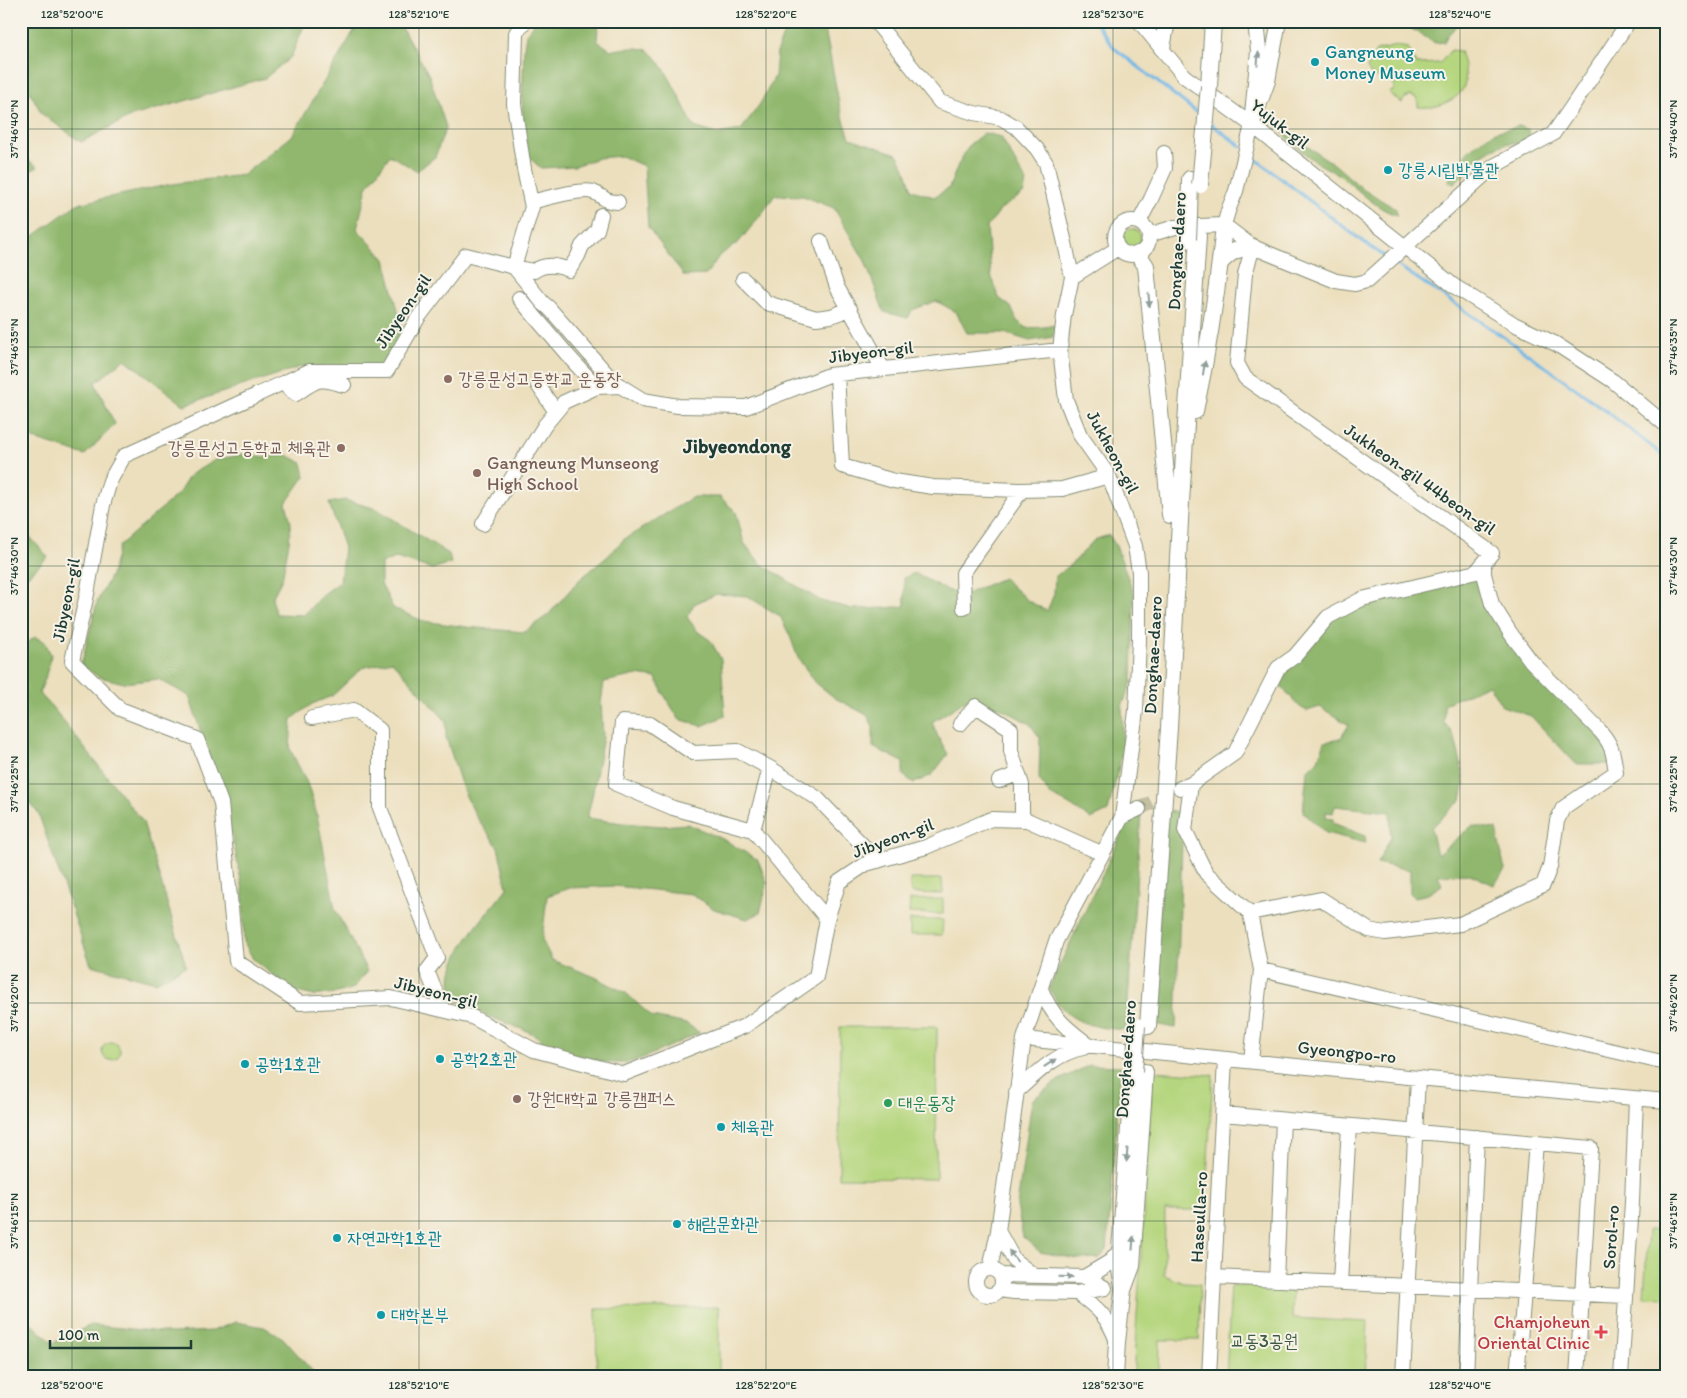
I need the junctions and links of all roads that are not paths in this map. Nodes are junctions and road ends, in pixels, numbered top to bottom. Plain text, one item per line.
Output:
1 (525, 21) edge
2 (875, 21) edge
3 (1139, 21) edge
4 (1167, 21) edge
5 (1204, 21) edge
6 (1213, 21) edge
7 (1256, 21) edge
8 (1280, 21) edge
9 (1629, 21) edge
10 (1162, 48) junction
11 (1204, 83) junction
12 (1252, 125) junction
13 (1164, 153) dead end
14 (531, 202) junction
15 (618, 202) dead end
16 (600, 215) dead end
17 (1139, 222) junction
18 (1224, 224) junction
19 (1149, 235) junction
20 (1193, 237) junction
21 (821, 241) dead end
22 (1253, 247) junction
23 (1118, 248) junction
24 (1402, 250) junction
25 (1138, 254) junction
26 (1220, 263) junction
27 (514, 267) junction
28 (1072, 277) junction
29 (743, 279) dead end
30 (519, 298) dead end
31 (850, 309) junction
32 (1060, 350) junction
33 (883, 369) junction
34 (837, 374) junction
35 (293, 378) junction
36 (344, 385) dead end
37 (538, 385) dead end
38 (621, 386) junction
39 (597, 387) junction
40 (556, 412) junction
41 (1666, 425) edge
42 (1183, 467) junction
43 (1109, 476) junction
44 (1022, 490) junction
45 (1170, 515) junction
46 (483, 524) dead end
47 (1484, 563) junction
48 (964, 608) dead end
49 (312, 718) dead end
50 (960, 724) dead end
51 (770, 768) junction
52 (1018, 774) junction
53 (999, 781) dead end
54 (1139, 809) tunnel mouth
55 (1122, 817) junction
56 (1022, 820) junction
57 (753, 830) junction
58 (1103, 854) junction
59 (878, 861) junction
60 (1250, 913) junction
61 (827, 919) junction
62 (1261, 970) junction
63 (1040, 989) junction
64 (443, 1010) junction
65 (1142, 1026) junction
66 (1024, 1039) junction
67 (1091, 1046) junction
68 (1225, 1058) junction
69 (1251, 1061) junction
70 (1666, 1063) edge
71 (1139, 1072) junction
72 (1418, 1078) junction
73 (1016, 1092) junction
74 (1636, 1099) junction
75 (1666, 1101) edge
76 (1223, 1114) junction
77 (1283, 1120) junction
78 (1349, 1126) junction
79 (1415, 1132) junction
80 (1477, 1137) junction
81 (1536, 1143) junction
82 (998, 1231) junction
83 (1119, 1254) junction
84 (1035, 1276) junction
85 (1086, 1277) junction
86 (1215, 1277) junction
87 (996, 1278) junction
88 (1276, 1280) junction
89 (1340, 1283) junction
90 (1407, 1286) junction
91 (1105, 1288) junction
92 (1470, 1288) junction
93 (1123, 1290) junction
94 (1524, 1291) junction
95 (1077, 1293) junction
96 (1582, 1293) junction
97 (1625, 1296) junction
98 (1117, 1342) junction
99 (1116, 1377) edge
100 (1209, 1377) edge
101 (1403, 1377) edge
102 (1466, 1377) edge
103 (1518, 1377) edge
104 (1577, 1377) edge
105 (1620, 1377) edge

1 - 14 street
2 - 28 street
3 - 10 street, Yujuk-gil
4 - 10 main road
5 - 11 main road, Donghae-daero
6 - 11 main road, Donghae-daero
12 -> 7 main road
8 - 12 street
9 - 24 street
10 - 12 street, Yujuk-gil
11 - 20 main road, Donghae-daero, bridge
12 - 18 street
12 - 24 street, Yujuk-gil
13 - 17 street
14 - 15 street
14 - 27 street
16 - 27 street
17 - 19 street
17 - 23 street
18 - 19 street
18 - 22 street
18 - 26 main road
19 - 25 street
20 - 42 main road, Donghae-daero
20 - 45 main road, Donghae-daero
21 - 31 street
22 - 24 street
22 - 26 main road
22 - 47 street, Jukheon-gil 44beon-gil
23 - 25 street
23 - 28 street
24 - 41 street, Yujuk-gil
25 -> 45 main road
42 -> 26 main road
27 - 35 street, Jibyeon-gil
27 - 38 street, Jibyeon-gil
28 - 32 street, Jukheon-gil
29 - 31 street
30 - 39 street
31 - 33 street
32 - 33 street, Jibyeon-gil
32 - 43 street, Jukheon-gil
33 - 34 street, Jibyeon-gil
34 - 38 street, Jibyeon-gil
34 - 44 street
35 - 36 street
35 - 64 street, Jibyeon-gil
37 - 40 street
38 - 39 street
39 - 40 street
40 - 46 street
42 - 65 main road, Donghae-daero
43 - 44 street
43 - 55 street, Jukheon-gil
44 - 48 street
45 - 65 main road, Donghae-daero
47 - 60 street, Jukheon-gil 44beon-gil
47 - 60 street
49 - 64 street
50 - 52 street
51 - 57 street
51 - 57 street
51 - 59 street
52 - 53 street
52 - 56 street
54 - 55 street
55 - 58 street, Jukheon-gil
56 - 58 street, Jibyeon-gil
56 - 59 street, Jibyeon-gil
57 - 61 street
58 - 63 street, Jukheon-gil
59 - 61 street, Jibyeon-gil
60 - 62 street
61 - 64 street, Jibyeon-gil
62 - 69 street
62 - 70 street
63 - 66 street, Jukheon-gil
63 - 67 street
65 - 71 main road, Donghae-daero
66 - 67 street, Gyeongpo-ro
66 - 73 street, Jukheon-gil
67 - 68 street, Gyeongpo-ro
73 -> 67 street
68 - 69 street, Gyeongpo-ro
68 - 76 street, Haseulla-ro
69 - 72 street, Gyeongpo-ro
71 -> 83 main road, Donghae-daero
93 -> 71 main road, Donghae-daero
72 - 74 street, Gyeongpo-ro
72 - 79 street
73 - 82 street, Jukheon-gil
74 - 75 street, Gyeongpo-ro
74 - 97 street, Sorol-ro
76 - 77 street
76 - 86 street, Haseulla-ro
77 - 78 street
77 - 88 street
78 - 79 street
78 - 89 street
79 - 80 street
79 - 90 street
80 - 81 street
80 - 92 street
81 - 94 street
81 - 96 street
84 -> 82 street
82 - 87 street, Jukheon-gil
83 - 85 main road
83 - 93 main road, Donghae-daero
84 -> 85 street
84 - 87 street
85 - 91 street
86 - 88 street
86 - 100 street, Haseulla-ro
87 - 95 street
88 - 89 street
89 - 90 street
90 - 92 street
90 - 101 street
91 - 93 street
91 - 95 street
92 - 94 street
92 - 102 street
93 - 98 main road, Donghae-daero
94 - 96 street
94 - 103 street
95 - 98 street
96 - 97 street
96 - 104 street
97 - 105 street, Sorol-ro
98 - 99 main road, Donghae-daero

